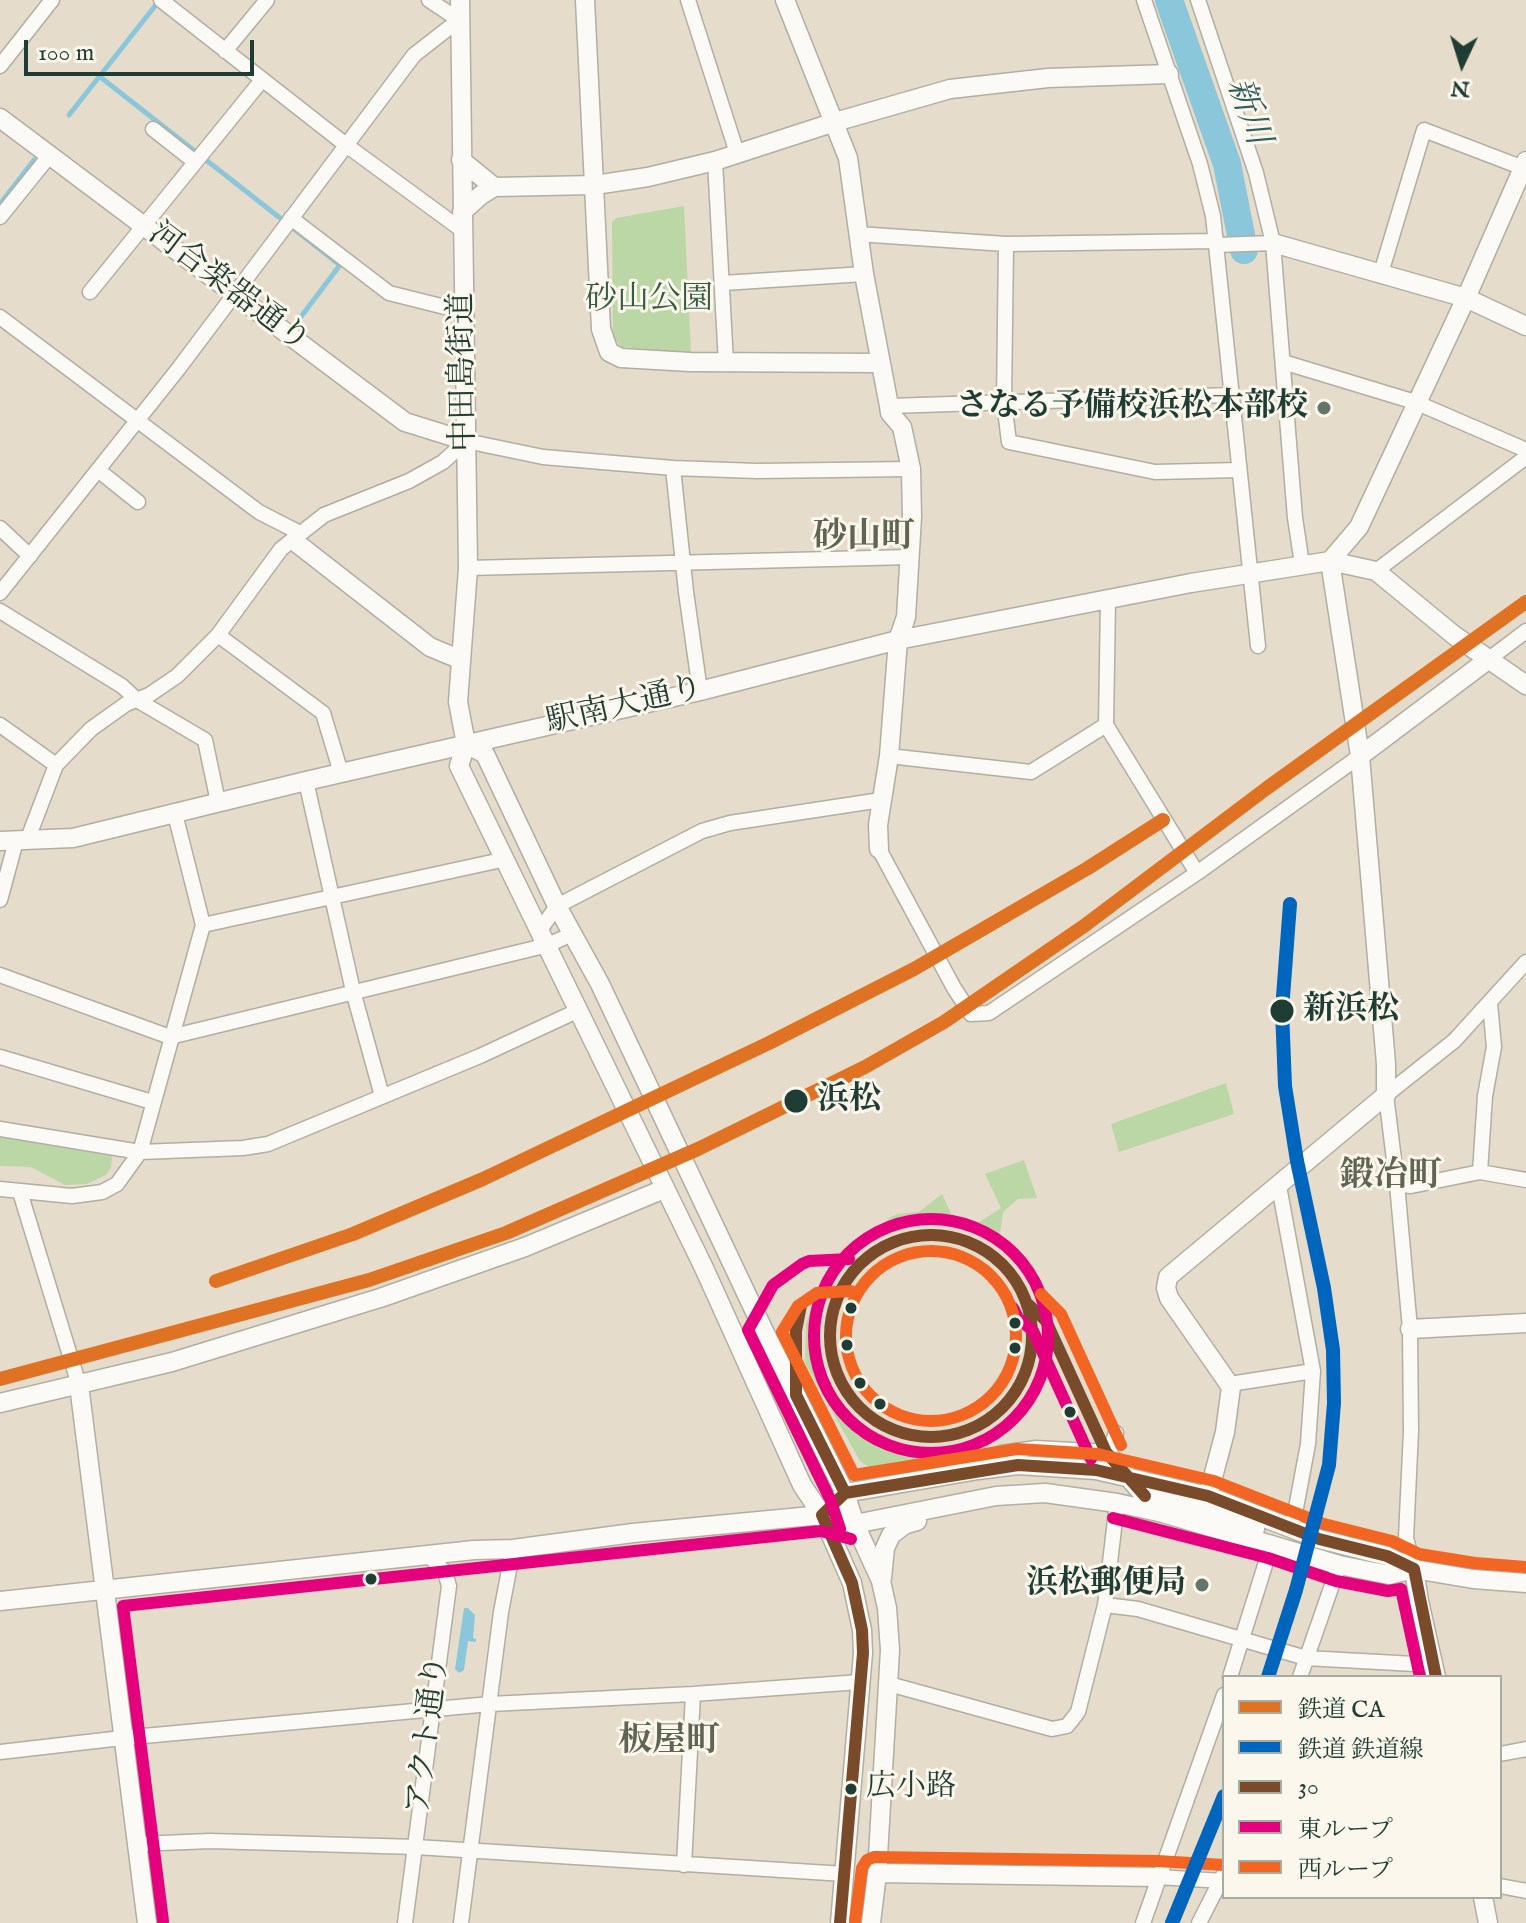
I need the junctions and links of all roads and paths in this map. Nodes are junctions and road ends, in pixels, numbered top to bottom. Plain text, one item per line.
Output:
1 (52, 0) edge
2 (267, 0) edge
3 (429, 0) edge
4 (460, 0) edge
5 (585, 0) edge
6 (688, 0) edge
7 (785, 0) edge
8 (1144, 0) edge
9 (1198, 0) edge
10 (164, 2) edge
11 (459, 20) junction
12 (225, 51) junction
13 (0, 66) edge
14 (1169, 74) junction
15 (262, 80) junction
16 (0, 118) edge
17 (835, 122) junction
18 (153, 129) dead end
19 (346, 145) junction
20 (737, 153) junction
21 (50, 155) junction
22 (199, 158) junction
23 (461, 160) junction
24 (715, 161) junction
25 (1525, 166) edge
26 (595, 185) junction
27 (494, 187) junction
28 (0, 217) edge
29 (462, 221) junction
30 (288, 222) junction
31 (143, 226) junction
32 (857, 234) junction
33 (1268, 242) junction
34 (1220, 243) junction
35 (1006, 244) junction
36 (1381, 273) junction
37 (864, 274) junction
38 (723, 283) junction
39 (90, 292) dead end
40 (236, 294) junction
41 (1466, 298) junction
42 (465, 312) junction
43 (0, 317) edge
44 (1526, 326) edge
45 (1283, 362) junction
46 (726, 363) junction
47 (881, 363) junction
48 (1231, 395) junction
49 (1004, 402) junction
50 (1415, 402) junction
51 (889, 406) junction
52 (138, 420) junction
53 (466, 441) junction
54 (1526, 450) edge
55 (1526, 457) edge
56 (673, 468) junction
57 (911, 469) junction
58 (98, 470) junction
59 (1239, 470) junction
60 (138, 502) dead end
61 (0, 528) edge
62 (297, 537) junction
63 (30, 556) junction
64 (911, 557) junction
65 (683, 561) junction
66 (1330, 561) junction
67 (1298, 565) junction
68 (468, 568) junction
69 (1376, 571) junction
70 (1251, 573) junction
71 (0, 593) edge
72 (1108, 600) junction
73 (0, 611) edge
74 (1526, 631) edge
75 (218, 635) junction
76 (898, 640) junction
77 (1258, 646) dead end
78 (459, 659) junction
79 (1489, 659) junction
80 (1526, 685) edge
81 (700, 691) junction
82 (137, 700) junction
83 (0, 725) edge
84 (1106, 725) junction
85 (466, 744) junction
86 (889, 756) junction
87 (1360, 756) junction
88 (56, 765) junction
89 (341, 773) junction
90 (306, 781) junction
91 (881, 800) junction
92 (218, 802) junction
93 (175, 814) junction
94 (14, 841) edge
95 (879, 849) joint
96 (506, 859) junction
97 (1197, 873) junction
98 (333, 898) junction
99 (0, 900) edge
100 (557, 906) junction
101 (203, 925) junction
102 (572, 934) junction
103 (544, 937) junction
104 (1526, 962) edge
105 (0, 975) edge
106 (353, 991) junction
107 (1490, 1003) junction
108 (577, 1011) junction
109 (170, 1037) junction
110 (0, 1057) edge
111 (1386, 1095) junction
112 (382, 1096) junction
113 (152, 1102) junction
114 (0, 1129) edge
115 (140, 1152) junction
116 (1480, 1172) junction
117 (1526, 1180) edge
118 (1397, 1184) junction
119 (1279, 1186) junction
120 (0, 1189) edge
121 (664, 1189) junction
122 (20, 1192) junction
123 (1526, 1323) edge
124 (1410, 1329) junction
125 (1313, 1371) junction
126 (1230, 1384) junction
127 (79, 1385) junction
128 (0, 1403) edge
129 (1116, 1433) dead end
130 (1106, 1452) junction
131 (940, 1477) junction
132 (1135, 1478) junction
133 (845, 1493) junction
134 (1045, 1493) junction
135 (1015, 1496) junction
136 (1208, 1496) junction
137 (1117, 1503) junction
138 (826, 1511) junction
139 (853, 1518) junction
140 (1292, 1529) junction
141 (1275, 1544) junction
142 (513, 1549) junction
143 (428, 1555) junction
144 (1339, 1565) junction
145 (1414, 1569) junction
146 (881, 1581) junction
147 (1526, 1583) edge
148 (105, 1592) junction
149 (0, 1601) edge
150 (1105, 1605) junction
151 (1244, 1638) junction
152 (1306, 1658) junction
153 (1357, 1669) edge
154 (1434, 1671) edge
155 (1231, 1675) edge
156 (1301, 1675) edge
157 (860, 1682) junction
158 (889, 1684) junction
159 (693, 1694) junction
160 (1222, 1700) edge
161 (490, 1704) junction
162 (432, 1711) junction
163 (122, 1738) junction
164 (1526, 1749) edge
165 (0, 1752) edge
166 (1502, 1754) edge
167 (138, 1844) junction
168 (416, 1847) junction
169 (471, 1851) junction
170 (684, 1865) junction
171 (877, 1873) junction
172 (845, 1874) junction
173 (1157, 1877) junction
174 (1222, 1879) edge
175 (1222, 1881) edge
176 (1502, 1886) edge
177 (1526, 1891) edge
178 (1483, 1899) edge
179 (147, 1923) edge
180 (405, 1923) edge
181 (461, 1923) edge
182 (840, 1923) edge
183 (871, 1923) edge
184 (1143, 1923) edge
185 (1199, 1923) edge
186 (1488, 1923) edge

1 - 13 street
2 - 12 street
3 - 11 street
4 - 11 street, 中田島街道
5 - 26 street
6 - 20 street
7 - 17 street
8 - 14 street
9 - 33 street
10 - 12 street
11 - 19 street
11 - 23 street, 中田島街道
12 - 15 street
14 - 17 street
14 - 34 street
15 - 19 street
15 - 22 street
16 - 21 street, 河合楽器通り
17 - 20 street
17 - 32 street
18 - 22 street
19 - 29 street
19 - 30 street
20 - 24 street
21 - 28 street
21 - 31 street, 河合楽器通り
22 - 31 street
23 - 27 street
23 - 29 street, 中田島街道
24 - 26 street
24 - 38 street
25 - 36 street
25 - 41 street
26 - 27 street
26 - 46 street
27 - 29 street
29 - 42 street, 中田島街道
30 - 40 street
30 - 42 street
31 - 39 street
31 - 40 street, 河合楽器通り
32 - 35 street
32 - 37 street
33 - 34 street
33 - 36 street
33 - 45 street
34 - 35 street
34 - 48 street
35 - 49 street
36 - 41 street
37 - 38 street
37 - 47 street
38 - 46 street
40 - 52 street
40 - 53 street, 河合楽器通り
41 - 44 street
41 - 50 street
42 - 53 street, 中田島街道
43 - 52 street
45 - 50 street
45 - 67 street
46 - 47 street
47 - 51 street
48 - 49 street
48 - 59 street
49 - 51 street
49 - 59 street
50 - 54 street
50 - 66 street
51 - 57 street
52 - 58 street
52 - 62 street
53 - 56 street
53 - 62 street
53 - 68 street, 中田島街道
55 - 69 street
56 - 57 street
56 - 65 street
57 - 64 street
58 - 60 street
58 - 63 street
59 - 70 street
61 - 63 street
62 - 75 street
62 - 78 street
63 - 71 street
64 - 65 street
64 - 76 street
65 - 68 street
65 - 81 street
66 - 67 street, 駅南大通り
66 - 69 street, 駅南大通り
66 - 87 street
67 - 70 street, 駅南大通り
68 - 78 street, 中田島街道
69 - 79 street
70 - 72 street, 駅南大通り
70 - 77 street
72 - 76 street, 駅南大通り
72 - 84 street
73 - 82 street
74 - 79 street
75 - 82 street
75 - 89 street
76 - 81 street, 駅南大通り
76 - 86 street
78 - 85 street, 中田島街道
79 - 80 street
79 - 87 street
81 - 85 street, 駅南大通り
82 - 88 street
82 - 92 street
83 - 88 street
84 - 86 street
84 - 97 street
85 - 89 street, 駅南大通り
85 - 96 street, 中田島街道
85 - 100 street
86 - 91 street
87 - 97 street
87 - 111 street
88 - 94 street
89 - 90 street, 駅南大通り
90 - 92 street, 駅南大通り
90 - 98 street
91 - 95 street
91 - 100 street
92 - 93 street, 駅南大通り
93 - 94 street, 駅南大通り
93 - 101 street
94 - 99 street
95 - 97 street
96 - 98 street
96 - 103 street, 中田島街道
98 - 101 street
98 - 106 street
100 - 102 street
100 - 103 street
101 - 109 street
102 - 103 street
102 - 133 street
103 - 106 street
103 - 108 street, 中田島街道
104 - 107 street
105 - 109 street
106 - 109 street
106 - 112 street
107 - 111 street
107 - 116 street
108 - 112 street
108 - 121 street, 中田島街道
109 - 113 street
110 - 113 street
111 - 118 street
111 - 119 street
112 - 115 street
113 - 115 street
114 - 115 street
115 - 122 street
116 - 117 street
116 - 118 street
118 - 124 street
119 - 125 street
119 - 126 street
120 - 122 street
121 - 127 street
121 - 138 street, 中田島街道
122 - 127 street
123 - 124 street
124 - 145 street
125 - 126 street
125 - 140 street
126 - 136 street
127 - 128 street
127 - 148 street
129 - 130 street
130 - 131 street
130 - 132 street
131 - 132 street
131 - 133 street
132 - 136 street
132 - 141 street
132 - 141 street
133 - 138 street
133 - 139 street
134 - 135 street
134 - 137 street
134 - 139 street
135 - 139 street
135 - 146 street
136 - 140 street
137 - 141 street
137 - 150 street
138 - 139 street
138 - 142 street
138 - 157 street, 中田島街道
139 - 146 street
140 - 145 street
141 - 144 street
141 - 151 street
142 - 143 street
142 - 161 street, アクト通り
143 - 148 street
143 - 162 street, アクト通り
144 - 145 street
144 - 152 street
145 - 147 street
145 - 154 street
146 - 158 street
148 - 149 street
148 - 163 street
150 - 151 street
150 - 158 street
151 - 152 street
151 - 155 street
152 - 153 street
152 - 156 street
153 - 154 street
157 - 159 street
157 - 172 street, 中田島街道
158 - 171 street
159 - 161 street
159 - 170 street
160 - 173 street
161 - 162 street
161 - 169 street, アクト通り
162 - 163 street
162 - 168 street, アクト通り
163 - 165 street
163 - 167 street
164 - 166 street
167 - 168 street
167 - 179 street
168 - 169 street
168 - 180 street, アクト通り
169 - 170 street
169 - 181 street, アクト通り
170 - 172 street
171 - 173 street
171 - 183 street
172 - 182 street, 中田島街道
173 - 174 street
173 - 184 street
175 - 185 street
176 - 177 street
178 - 186 street

